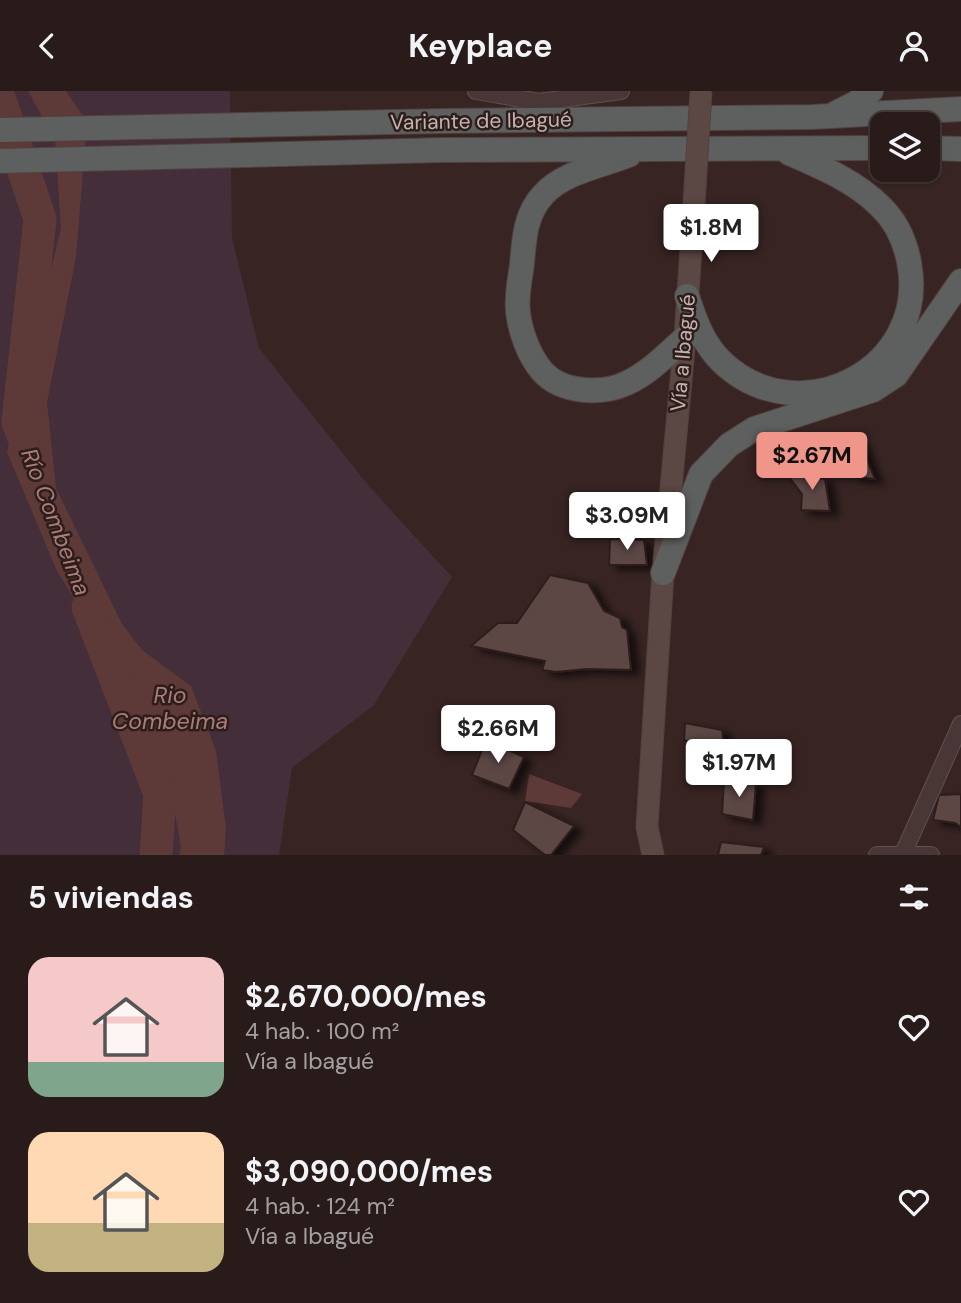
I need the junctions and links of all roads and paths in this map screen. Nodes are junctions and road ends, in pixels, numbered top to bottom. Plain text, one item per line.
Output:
1 (476, 91) edge
2 (621, 91) edge
3 (701, 91) edge
4 (871, 91) edge
5 (961, 109) edge
6 (812, 117) junction
7 (0, 130) edge
8 (648, 148) junction
9 (778, 148) junction
10 (870, 148) edge
11 (940, 148) edge
12 (961, 149) edge
13 (0, 161) edge
14 (961, 281) edge
15 (688, 296) junction
16 (685, 338) junction
17 (663, 573) junction
18 (961, 725) edge
19 (903, 854) edge
20 (653, 855) edge
21 (877, 855) edge
22 (931, 855) edge

1 - 2 street
3 - 15 main road, Vía a Ibagué, bridge
4 - 6 highway
5 - 6 highway, Variante de Ibagué
6 - 7 highway, Variante de Ibagué
8 - 9 highway, Variante de Ibagué
8 - 13 highway, Variante de Ibagué
8 - 16 highway
9 - 10 highway, Variante de Ibagué
9 - 15 highway
11 - 12 highway
14 - 17 highway
15 - 16 main road, Vía a Ibagué
16 - 17 main road, Vía a Ibagué
17 - 20 main road, Vía a Ibagué
18 - 19 street
19 - 21 street
19 - 22 street

